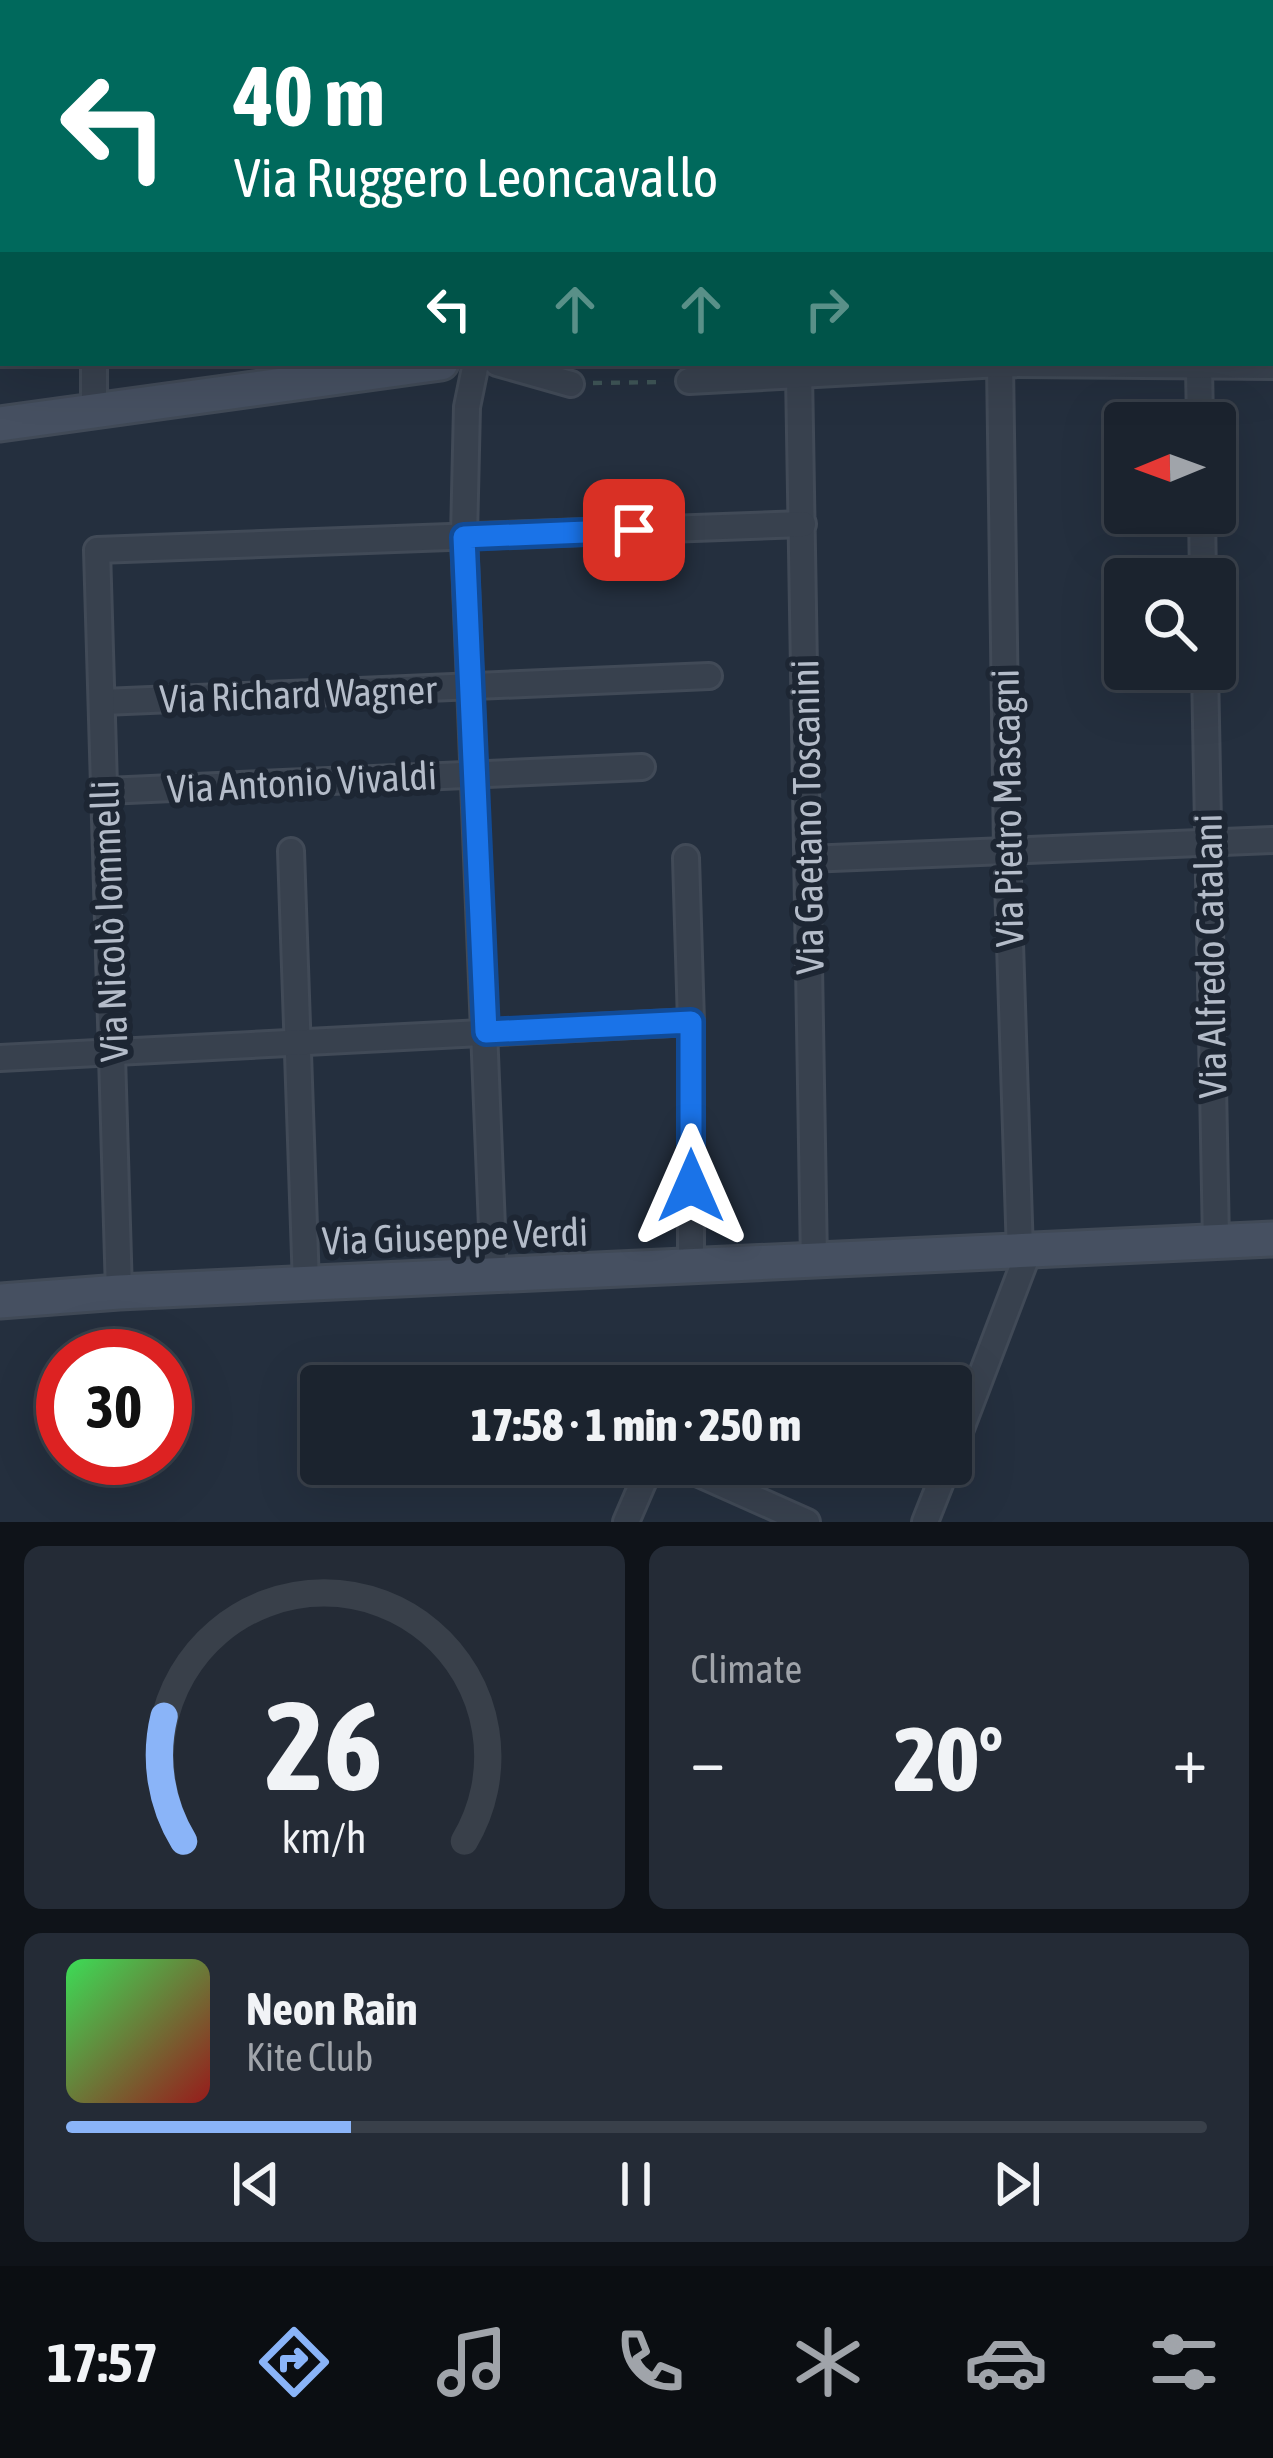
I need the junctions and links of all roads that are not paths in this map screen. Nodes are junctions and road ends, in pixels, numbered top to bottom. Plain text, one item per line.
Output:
1 (94, 366) edge
2 (404, 366) edge
3 (475, 366) edge
4 (507, 366) edge
5 (955, 366) edge
6 (1000, 366) edge
7 (1133, 366) edge
8 (1273, 366) edge
9 (1199, 367) junction
10 (799, 373) junction
11 (291, 375) edge
12 (689, 381) road end
13 (571, 384) road end
14 (1200, 402) edge
15 (94, 412) junction
16 (0, 424) edge
17 (803, 524) junction
18 (464, 537) junction
19 (709, 676) dead end
20 (472, 686) junction
21 (1205, 690) edge
22 (103, 702) junction
23 (642, 766) dead end
24 (476, 774) junction
25 (106, 790) junction
26 (1273, 839) edge
27 (1208, 842) junction
28 (1006, 850) junction
29 (291, 851) dead end
30 (686, 859) dead end
31 (806, 859) junction
32 (691, 1022) junction
33 (486, 1032) junction
34 (300, 1043) junction
35 (113, 1053) junction
36 (0, 1058) edge
37 (1273, 1239) edge
38 (1216, 1242) junction
39 (1024, 1253) junction
40 (814, 1262) junction
41 (691, 1268) junction
42 (494, 1276) junction
43 (306, 1285) junction
44 (119, 1292) junction
45 (0, 1301) edge
46 (972, 1397) edge
47 (642, 1485) edge
48 (724, 1485) edge
49 (940, 1485) edge
50 (626, 1522) edge
51 (807, 1522) edge
52 (926, 1522) edge

1 - 15 street
2 - 11 street
3 - 18 street
4 - 13 street
5 - 10 street
6 - 28 street, Via Pietro Mascagni
7 - 9 street
8 - 9 street
9 - 14 street
10 - 12 street
10 - 17 street, Via Gaetano Toscanini
11 - 15 street
15 - 16 street
17 - 18 street
17 - 31 street, Via Gaetano Toscanini
18 - 20 street
18 - 22 street, Via Nicolò Iommelli
19 - 20 street, Via Richard Wagner
20 - 22 street, Via Richard Wagner
20 - 24 street
21 - 27 street, Via Alfredo Catalani
22 - 25 street, Via Nicolò Iommelli
23 - 24 street, Via Antonio Vivaldi
24 - 25 street, Via Antonio Vivaldi
24 - 33 street
25 - 35 street, Via Nicolò Iommelli
26 - 27 street
27 - 28 street
27 - 38 street, Via Alfredo Catalani
28 - 31 street
28 - 39 street, Via Pietro Mascagni
29 - 34 street
30 - 32 street
31 - 40 street, Via Gaetano Toscanini
32 - 33 street
32 - 41 street
33 - 34 street
33 - 42 street
34 - 35 street
34 - 43 street
35 - 36 street
35 - 44 street, Via Nicolò Iommelli
37 - 38 street, Via Giuseppe Verdi
38 - 39 street, Via Giuseppe Verdi
39 - 40 street, Via Giuseppe Verdi
39 - 46 street
40 - 41 street, Via Giuseppe Verdi
41 - 42 street, Via Giuseppe Verdi
42 - 43 street, Via Giuseppe Verdi
43 - 44 street, Via Giuseppe Verdi
44 - 45 street, Via Giuseppe Verdi
47 - 50 street
48 - 51 street
49 - 52 street

